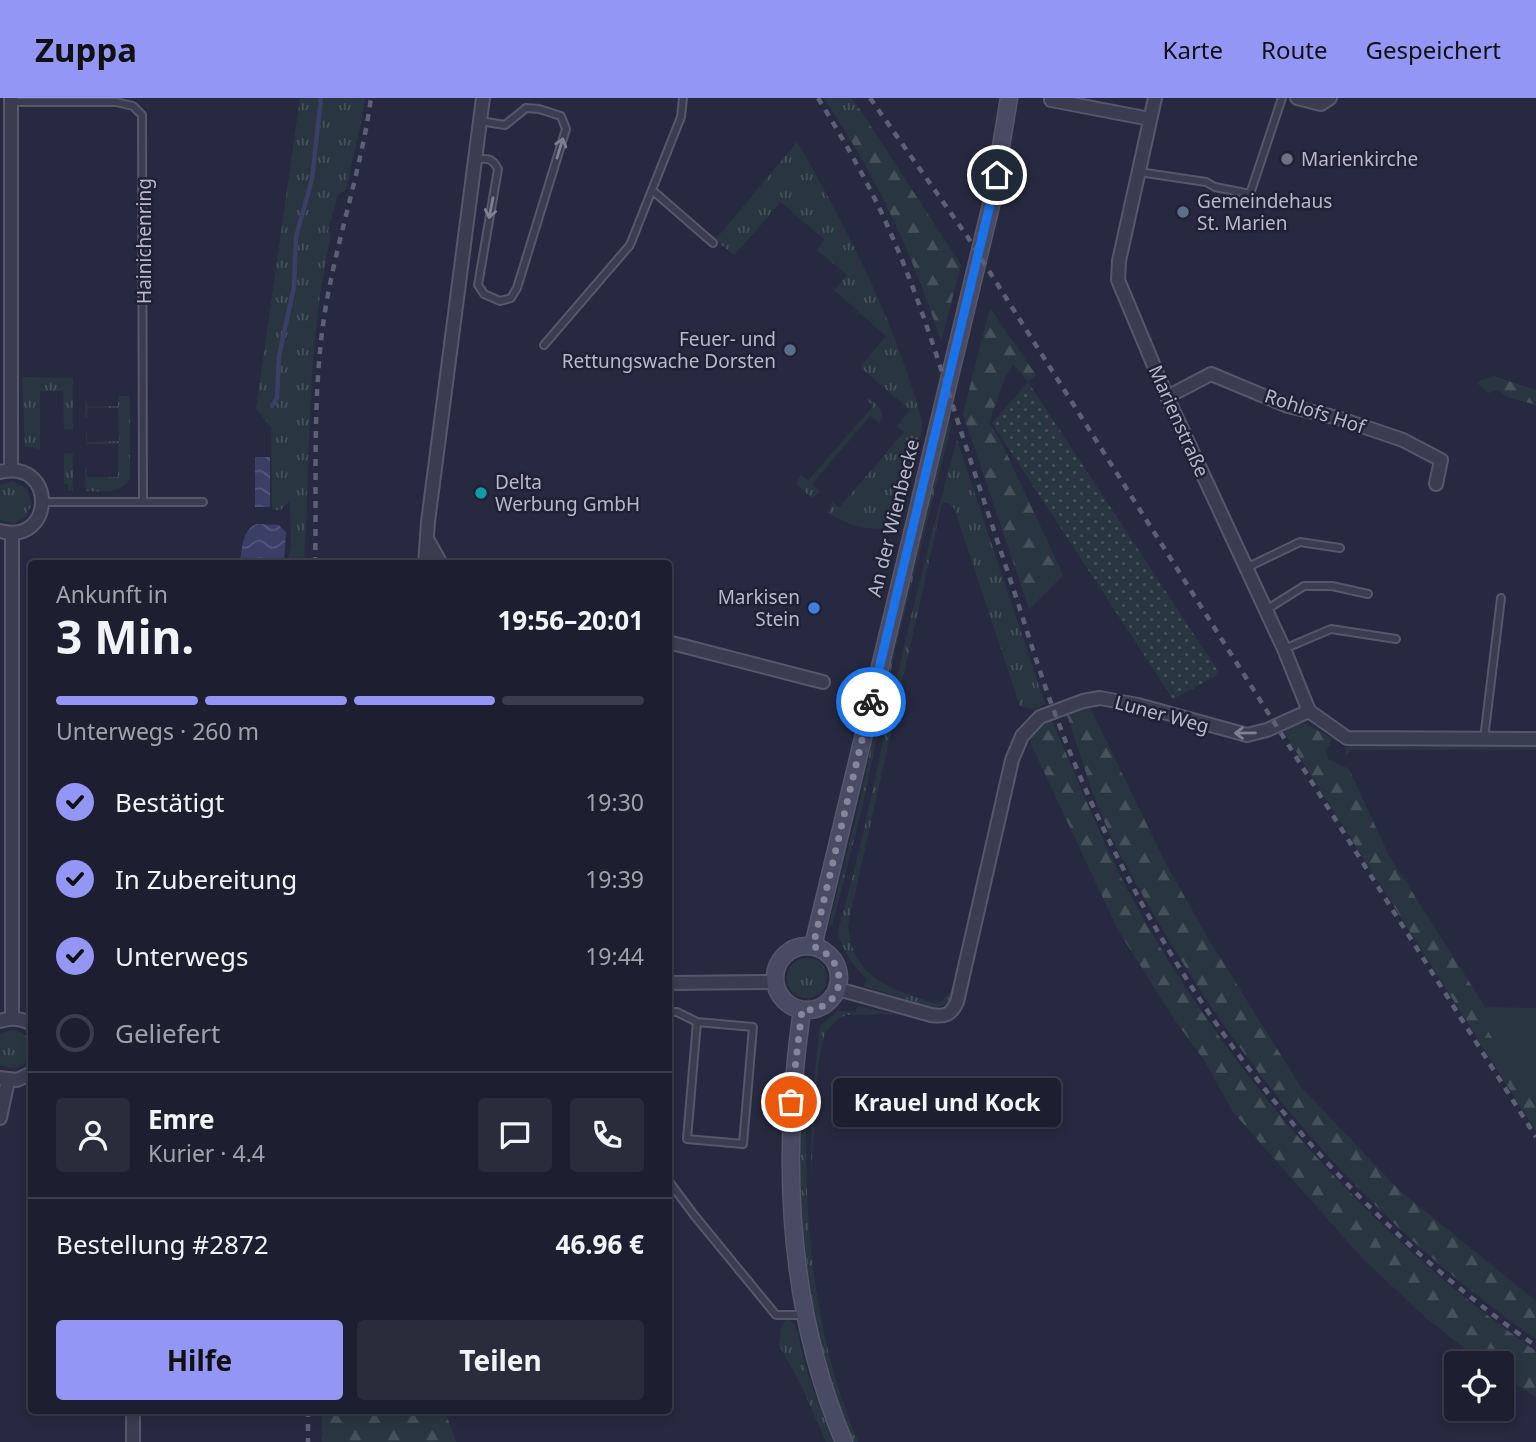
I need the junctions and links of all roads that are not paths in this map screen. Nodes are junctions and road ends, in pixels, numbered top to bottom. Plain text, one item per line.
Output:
1 (136, 98) edge
2 (483, 98) edge
3 (683, 98) edge
4 (1009, 98) edge
5 (1155, 98) edge
6 (1282, 98) edge
7 (1297, 98) edge
8 (1330, 98) edge
9 (11, 100) edge
10 (1051, 100) dead end
11 (132, 106) junction
12 (1150, 119) junction
13 (480, 121) junction
14 (474, 160) junction
15 (1139, 172) junction
16 (652, 190) junction
17 (713, 243) dead end
18 (544, 345) dead end
19 (1167, 397) junction
20 (6, 471) edge
21 (1436, 484) dead end
22 (43, 502) junction
23 (144, 502) junction
24 (203, 502) dead end
25 (6, 532) edge
26 (428, 538) junction
27 (1340, 548) dead end
28 (425, 560) edge
29 (438, 560) edge
30 (1246, 568) junction
31 (1368, 594) dead end
32 (1501, 598) dead end
33 (1266, 610) junction
34 (1396, 639) dead end
35 (672, 643) edge
36 (1284, 649) junction
37 (823, 682) dead end
38 (1309, 711) junction
39 (1536, 738) edge
40 (1484, 740) junction
41 (813, 946) junction
42 (775, 982) junction
43 (672, 983) edge
44 (838, 989) junction
45 (802, 1010) junction
46 (672, 1012) edge
47 (6, 1019) edge
48 (28, 1022) edge
49 (697, 1022) junction
50 (28, 1075) edge
51 (4, 1079) edge
52 (0, 1118) edge
53 (672, 1185) edge
54 (805, 1315) junction
55 (133, 1414) edge
56 (133, 1442) edge
57 (844, 1442) edge

1 - 11 lane
2 - 13 street
3 - 16 lane
4 - 41 street, An der Wienbecke
5 - 12 street, Marienstraße
6 - 15 lane
7 - 8 street
9 - 11 lane
9 - 20 street
10 - 12 street
11 - 23 lane, Hainichenring
12 - 15 street, Marienstraße
13 - 14 street
14 -> 13 lane
14 - 26 street
15 - 19 street, Marienstraße
16 - 17 lane
16 - 18 lane
19 - 21 street, Rohlofs Hof
19 - 30 street, Marienstraße
20 - 22 street
22 - 23 lane
22 - 25 street
23 - 24 lane
25 - 47 street
26 - 28 street
26 - 29 street
27 - 30 lane
30 - 33 street, Marienstraße
31 - 33 lane
32 - 40 lane
33 - 36 street, Marienstraße
34 - 36 lane
35 - 37 street
36 - 38 street, Marienstraße
38 - 40 street
38 -> 44 street, Luner Weg
39 - 40 street
41 - 42 street
41 - 44 street
42 - 43 street
42 - 45 street
44 - 45 street
45 - 54 street
46 - 49 lane
47 - 48 street
49 - 49 lane
50 - 51 street
51 - 52 street
53 - 54 lane
54 - 57 street
55 - 56 street

